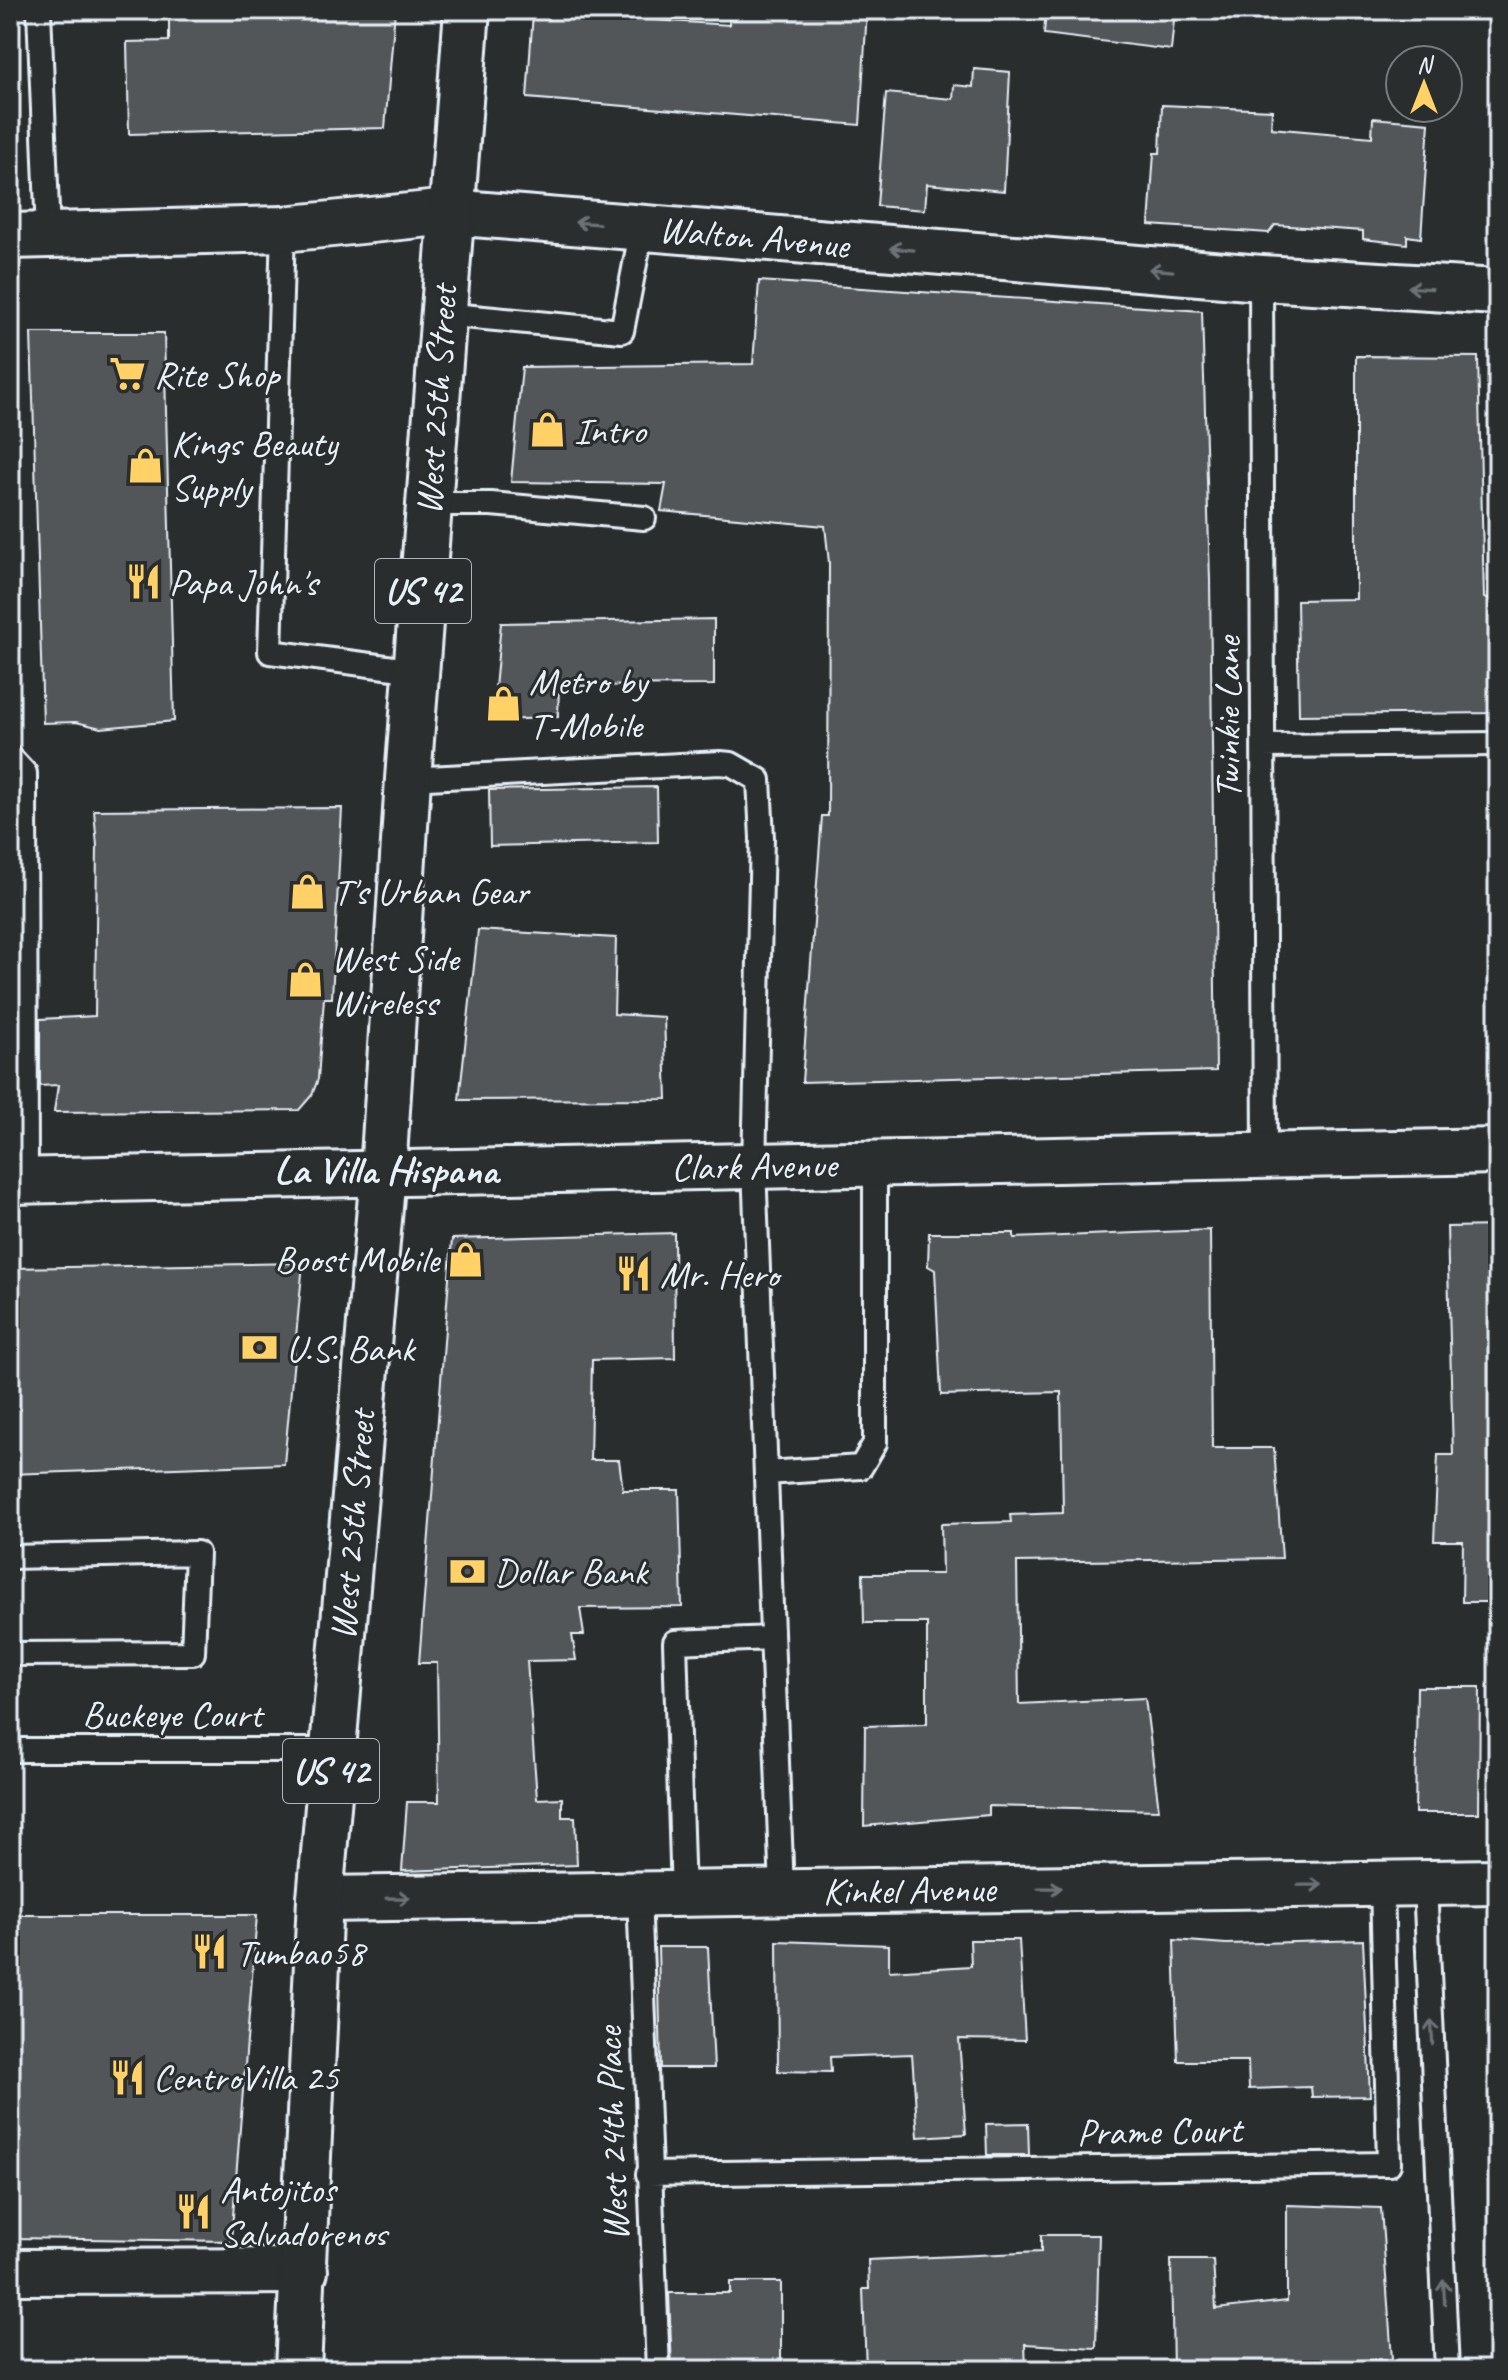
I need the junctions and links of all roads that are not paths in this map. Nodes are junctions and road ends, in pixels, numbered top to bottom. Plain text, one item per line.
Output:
1 (39, 10) edge
2 (467, 10) edge
3 (449, 212) junction
4 (642, 228) junction
5 (283, 229) junction
6 (29, 235) edge
7 (1261, 278) junction
8 (1498, 292) edge
9 (442, 314) junction
10 (429, 504) junction
11 (644, 518) dead end
12 (417, 671) junction
13 (1498, 744) edge
14 (1264, 746) junction
15 (10, 757) edge
16 (408, 779) junction
17 (1498, 1151) edge
18 (1265, 1157) junction
19 (875, 1164) junction
20 (754, 1166) junction
21 (383, 1173) junction
22 (18, 1181) edge
23 (766, 1473) junction
24 (10, 1557) edge
25 (772, 1638) junction
26 (10, 1654) edge
27 (10, 1750) edge
28 (333, 1750) junction
29 (1498, 1882) edge
30 (1382, 1884) junction
31 (1425, 1884) junction
32 (782, 1891) junction
33 (639, 1895) junction
34 (683, 1895) junction
35 (320, 1899) junction
36 (648, 2174) junction
37 (305, 2271) junction
38 (10, 2272) edge
39 (298, 2370) edge
40 (658, 2370) edge
41 (1447, 2370) edge

1 - 6 lane
2 - 3 street, West 25th Street / US 42
4 -> 3 street, Walton Avenue
3 - 5 street, Walton Avenue
3 - 9 street, West 25th Street / US 42
7 -> 4 street, Walton Avenue
4 - 9 lane
5 - 6 street, Walton Avenue
5 - 12 lane
8 -> 7 street, Walton Avenue
7 - 14 lane, Twinkie Lane
9 - 10 street, West 25th Street / US 42
10 - 11 lane
10 - 12 street, West 25th Street / US 42
12 - 16 street, West 25th Street / US 42
13 - 14 lane
14 - 18 lane, Twinkie Lane
15 - 22 lane
16 - 20 lane
16 - 21 street, West 25th Street / US 42
17 - 18 street, Clark Avenue
18 - 19 street, Clark Avenue
19 - 20 street, Clark Avenue
19 - 23 lane
20 - 21 street, Clark Avenue
20 - 23 lane
21 - 22 street, Clark Avenue
21 - 28 street, West 25th Street / US 42
23 - 25 lane
24 - 26 lane
25 - 32 lane
25 - 34 lane
27 - 28 lane, Buckeye Court
28 - 35 street, West 25th Street / US 42
29 - 31 street, Kinkel Avenue
30 - 31 street, Kinkel Avenue
32 -> 30 street, Kinkel Avenue
30 - 36 lane, Prame Court
41 -> 31 lane
32 - 34 street, Kinkel Avenue
33 - 34 street, Kinkel Avenue
35 -> 33 street, Kinkel Avenue
33 - 36 lane, West 24th Place
35 - 37 street, West 25th Street / US 42
36 - 40 lane, West 24th Place
37 - 38 street
37 - 39 street, West 25th Street / US 42

